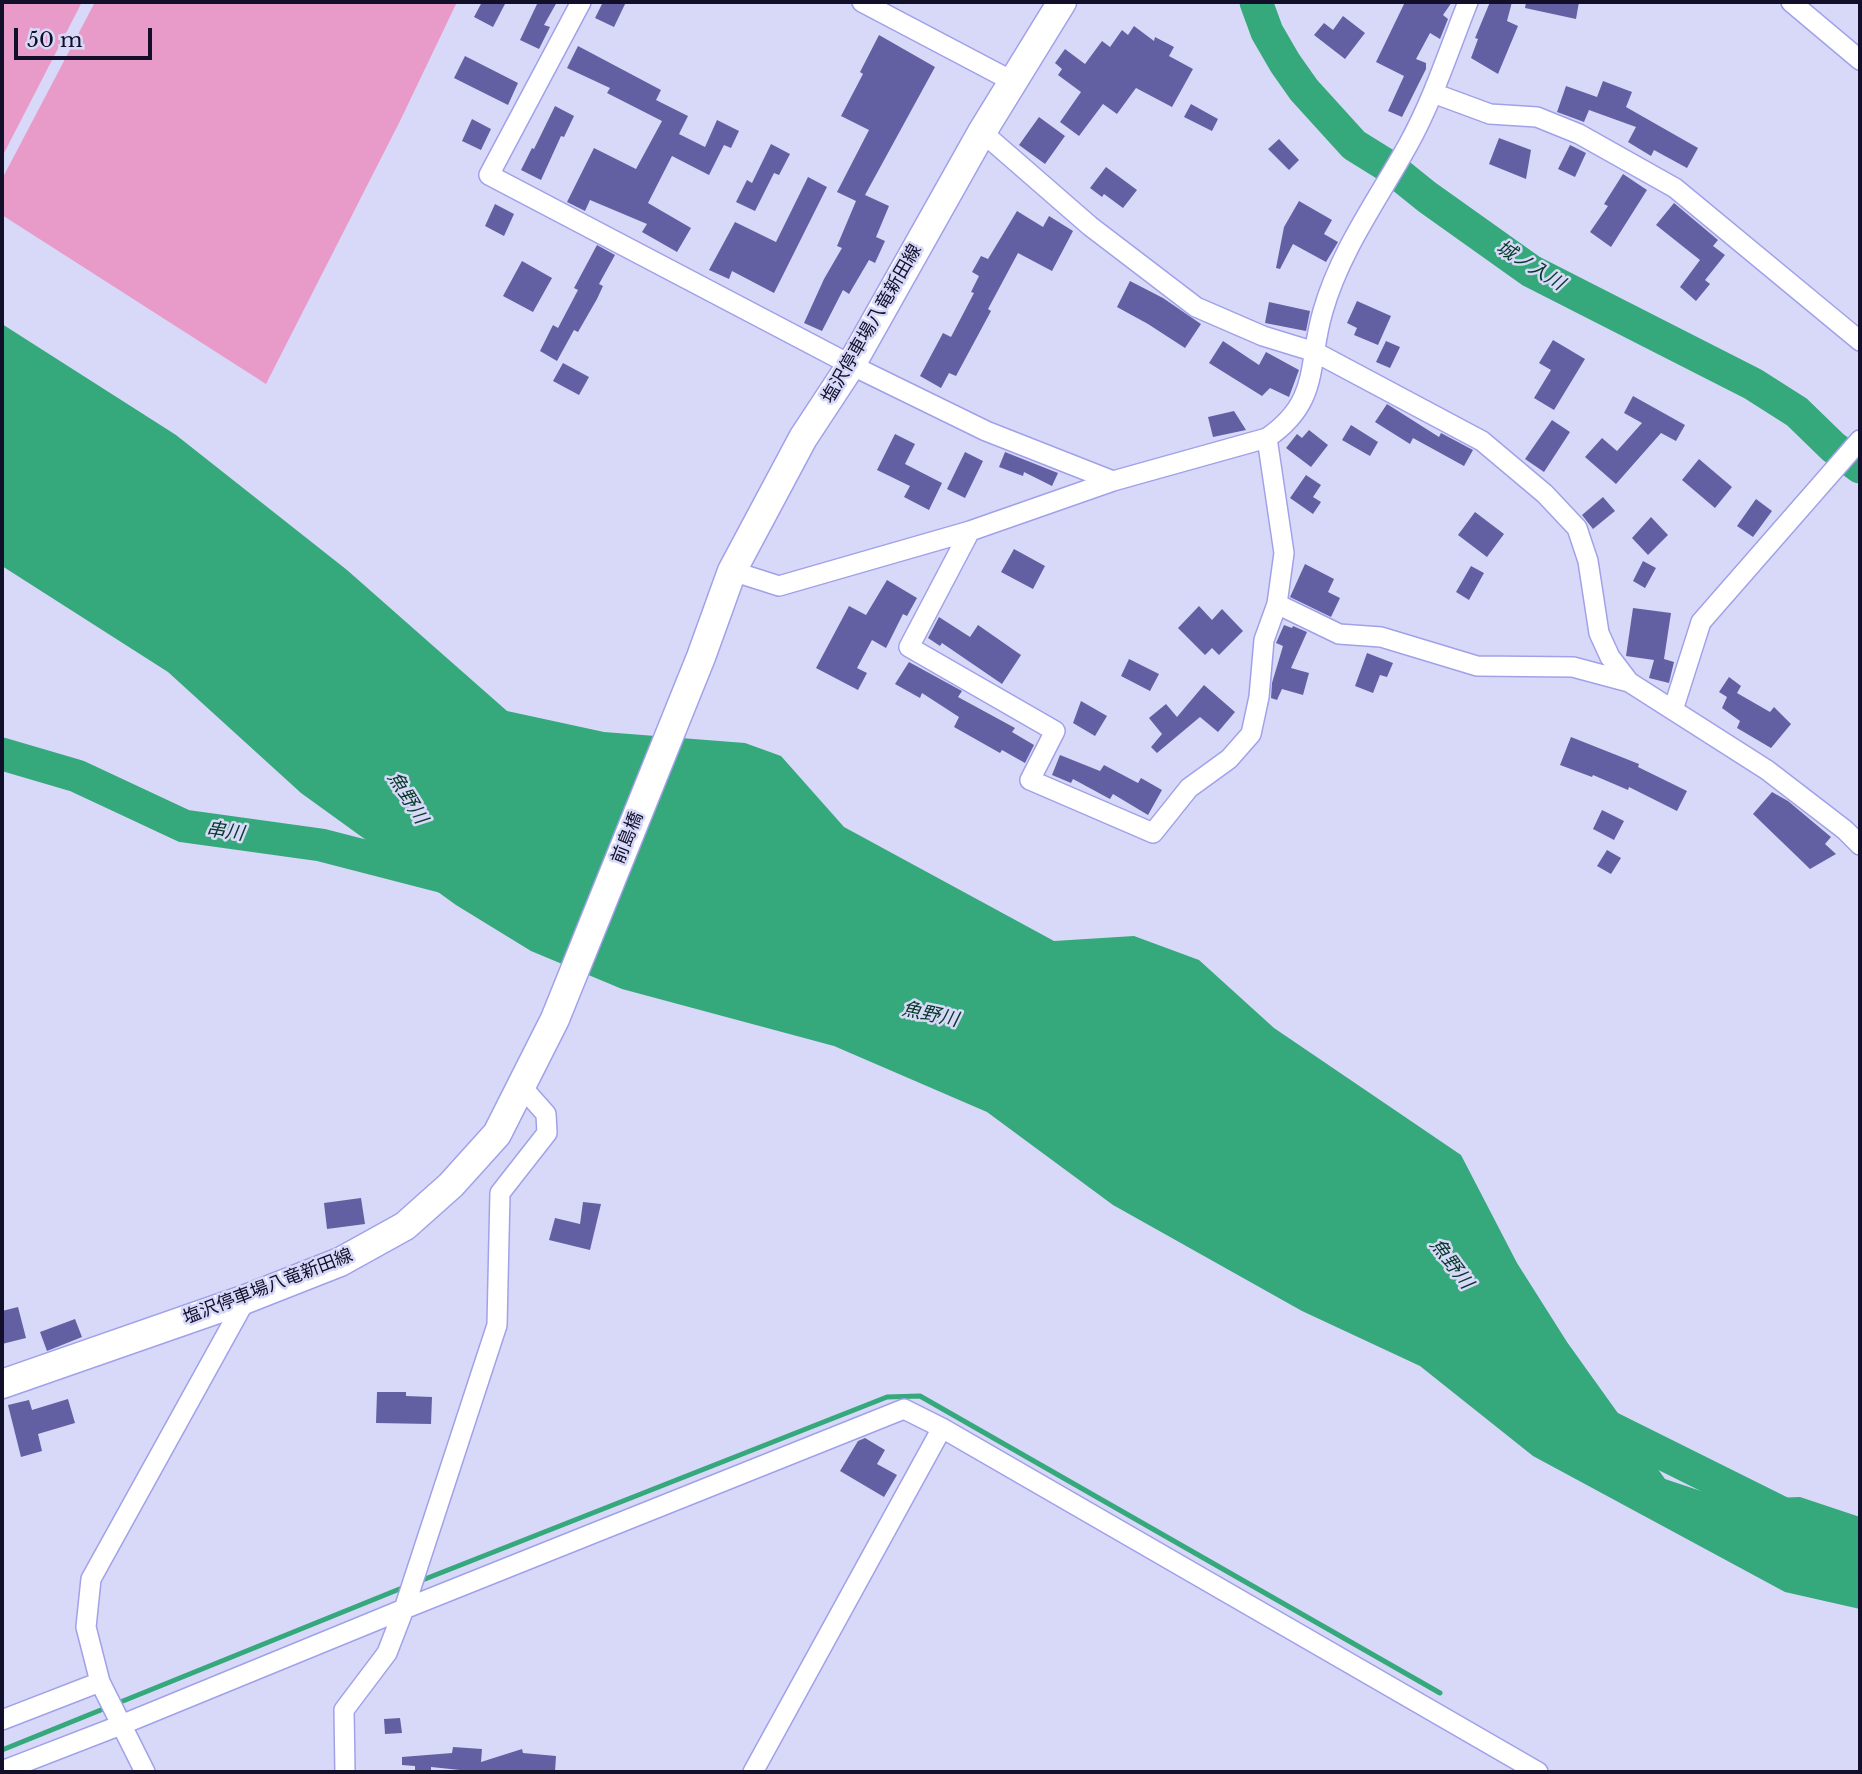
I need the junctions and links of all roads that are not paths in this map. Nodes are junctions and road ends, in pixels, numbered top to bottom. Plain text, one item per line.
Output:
1 (580, 2) edge
2 (862, 2) edge
3 (1062, 2) edge
4 (1468, 2) edge
5 (1791, 2) edge
6 (1860, 60) edge
7 (1012, 81) junction
8 (1433, 93) junction
9 (982, 132) junction
10 (1860, 341) edge
11 (1315, 352) junction
12 (851, 365) junction
13 (1268, 438) junction
14 (1860, 439) edge
15 (1113, 481) junction
16 (970, 531) junction
17 (732, 572) junction
18 (1278, 604) junction
19 (701, 657) joint
20 (1629, 682) junction
21 (1673, 710) junction
22 (1860, 845) edge
23 (555, 1019) joint
24 (522, 1087) junction
25 (246, 1299) junction
26 (2, 1384) edge
27 (942, 1429) junction
28 (404, 1609) junction
29 (100, 1682) junction
30 (2, 1720) edge
31 (121, 1725) junction
32 (2, 1770) edge
33 (145, 1772) edge
34 (345, 1772) edge
35 (753, 1772) edge
36 (1538, 1772) edge

1 - 12 street
2 - 7 street
3 - 7 main road, 塩沢停車場八竜新田線
4 - 8 street
5 - 6 street
7 - 9 main road, 塩沢停車場八竜新田線
8 - 10 street
8 - 11 street
9 - 11 street
9 - 12 main road, 塩沢停車場八竜新田線
11 - 13 street
11 - 20 street
12 - 15 street
12 - 17 main road, 塩沢停車場八竜新田線
13 - 15 street
13 - 18 street
14 - 21 street
15 - 16 street
16 - 17 street
16 - 18 street
17 - 19 main road, 塩沢停車場八竜新田線
18 - 20 street
19 - 23 main road, 前島橋
20 - 21 street
21 - 22 street
23 - 24 main road, 塩沢停車場八竜新田線
24 - 25 main road, 塩沢停車場八竜新田線
24 - 28 street
25 - 26 main road, 塩沢停車場八竜新田線
25 - 29 street
27 - 28 street
27 - 35 street
27 - 36 street
28 - 31 street
28 - 34 street
29 - 30 street
29 - 31 street
31 - 32 street
31 - 33 street

